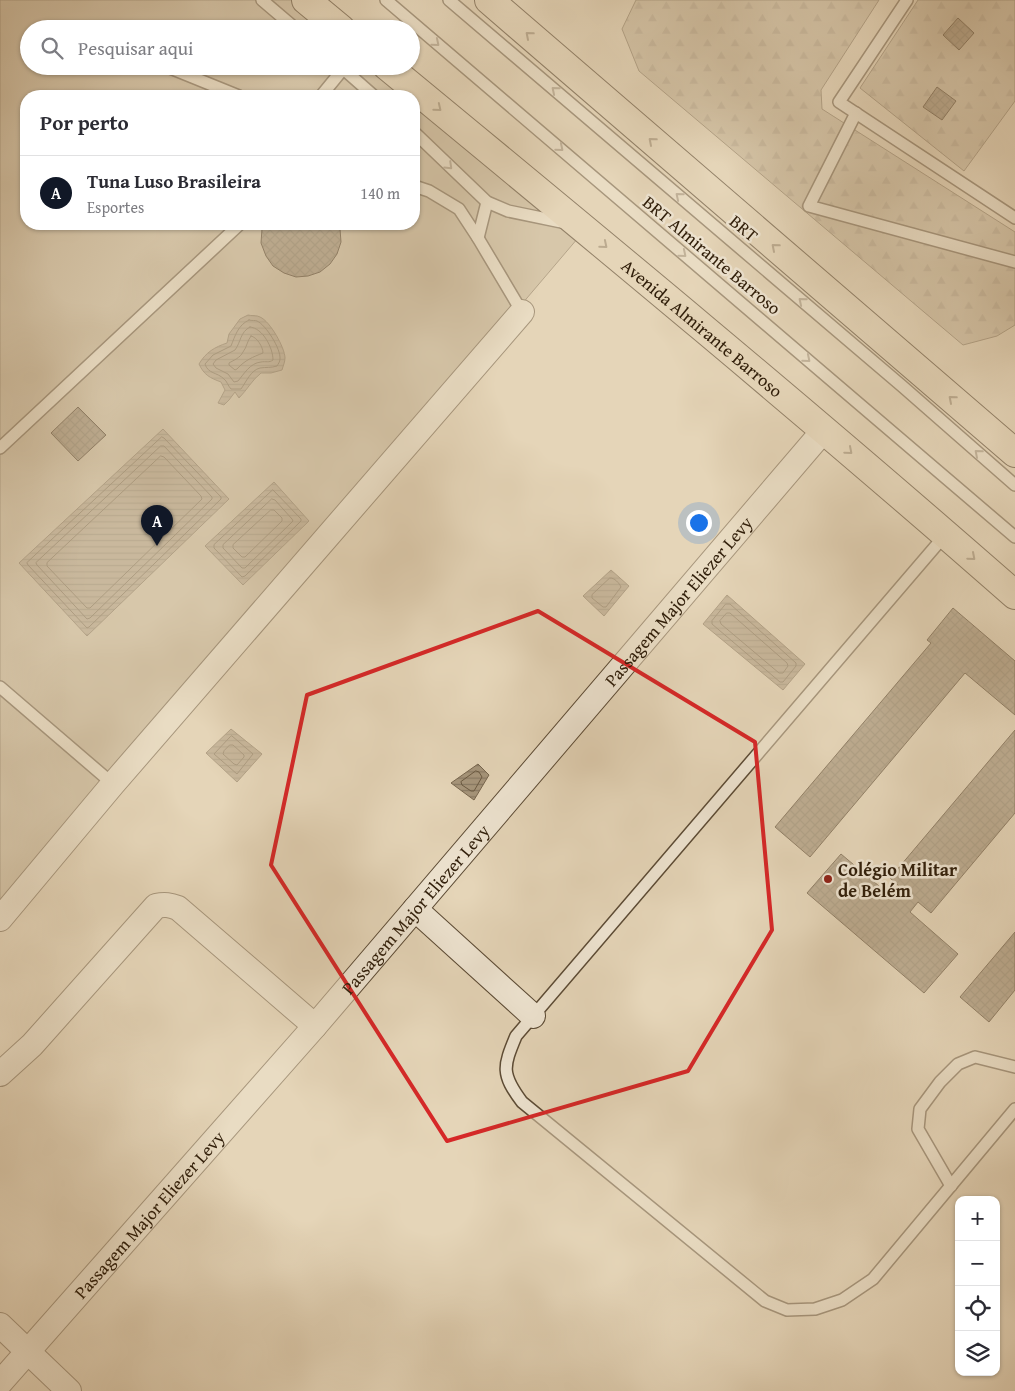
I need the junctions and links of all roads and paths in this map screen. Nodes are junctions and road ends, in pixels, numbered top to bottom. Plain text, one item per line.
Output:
1 (262, 0) edge
2 (306, 0) edge
3 (386, 0) edge
4 (449, 0) edge
5 (489, 0) edge
6 (906, 0) edge
7 (285, 20) edge
8 (330, 20) edge
9 (409, 20) edge
10 (420, 29) edge
11 (187, 75) edge
12 (337, 75) edge
13 (350, 75) edge
14 (398, 75) edge
15 (224, 90) edge
16 (326, 90) edge
17 (367, 90) edge
18 (416, 90) edge
19 (420, 93) edge
20 (856, 113) junction
21 (420, 138) edge
22 (420, 188) edge
23 (487, 202) junction
24 (1015, 218) edge
25 (584, 227) junction
26 (234, 230) edge
27 (478, 238) junction
28 (1015, 262) edge
29 (522, 312) joint
30 (824, 430) junction
31 (0, 448) edge
32 (1015, 453) edge
33 (1015, 485) edge
34 (946, 534) junction
35 (1015, 537) edge
36 (1015, 594) edge
37 (0, 687) edge
38 (113, 784) junction
39 (415, 908) junction
40 (0, 919) edge
41 (532, 1016) junction
42 (315, 1026) junction
43 (1015, 1067) edge
44 (0, 1074) edge
45 (1015, 1110) edge
46 (951, 1186) junction
47 (0, 1325) edge
48 (28, 1352) junction
49 (0, 1384) edge
50 (69, 1391) edge

1 - 7 lane
2 - 8 highway
3 -> 9 lane, BRT Almirante Barroso
33 -> 4 lane, BRT
32 -> 5 highway
6 - 20 lane
10 -> 35 lane, BRT Almirante Barroso
11 - 15 lane
12 - 16 lane
13 - 17 lane
14 -> 18 highway, Avenida Almirante Barroso
19 -> 25 highway, Avenida Almirante Barroso
20 - 24 lane
20 - 28 lane
21 -> 23 lane
22 - 27 lane
23 - 25 lane
23 - 27 lane
25 -> 30 highway, Avenida Almirante Barroso
26 - 31 lane
27 - 29 lane
29 - 38 street
30 -> 34 highway, Avenida Almirante Barroso
30 - 39 street, Passagem Major Eliezer Levy
34 -> 36 highway, Avenida Almirante Barroso
34 - 41 lane
37 - 38 lane
38 - 40 street
39 - 41 street
39 - 42 street, Passagem Major Eliezer Levy
41 - 46 lane
42 - 44 street
42 - 48 street, Passagem Major Eliezer Levy
43 - 46 lane
45 - 46 lane
47 - 48 street
48 - 49 street, Passagem Major Eliezer Levy
48 - 50 street

